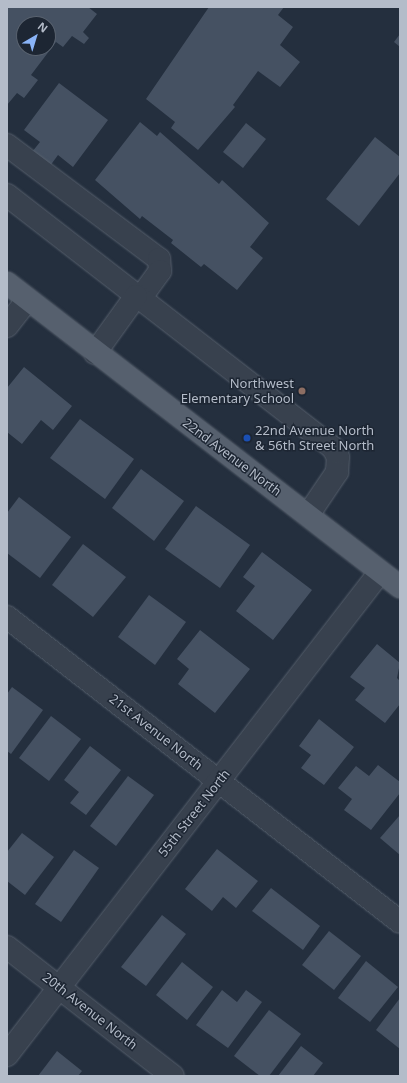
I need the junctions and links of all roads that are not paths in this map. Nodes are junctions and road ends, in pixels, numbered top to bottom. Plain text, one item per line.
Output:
1 (7, 145) edge
2 (7, 195) edge
3 (7, 284) edge
4 (138, 297) junction
5 (28, 300) junction
6 (7, 326) edge
7 (95, 353) junction
8 (308, 515) junction
9 (380, 572) junction
10 (400, 587) edge
11 (7, 617) edge
12 (219, 781) junction
13 (400, 922) edge
14 (7, 947) edge
15 (59, 987) junction
16 (7, 1055) edge
17 (173, 1076) edge

1 - 4 street
2 - 4 street
3 - 5 main road, 22nd Avenue North
4 - 7 street
4 - 8 street
5 - 6 street
5 - 7 main road, 22nd Avenue North
7 - 8 main road, 22nd Avenue North
8 - 9 main road, 22nd Avenue North
9 - 10 main road, 22nd Avenue North
9 - 12 street, 55th Street North
11 - 12 street, 21st Avenue North
12 - 13 street, 21st Avenue North
12 - 15 street, 55th Street North
14 - 15 street, 20th Avenue North
15 - 16 street, 55th Street North
15 - 17 street, 20th Avenue North

